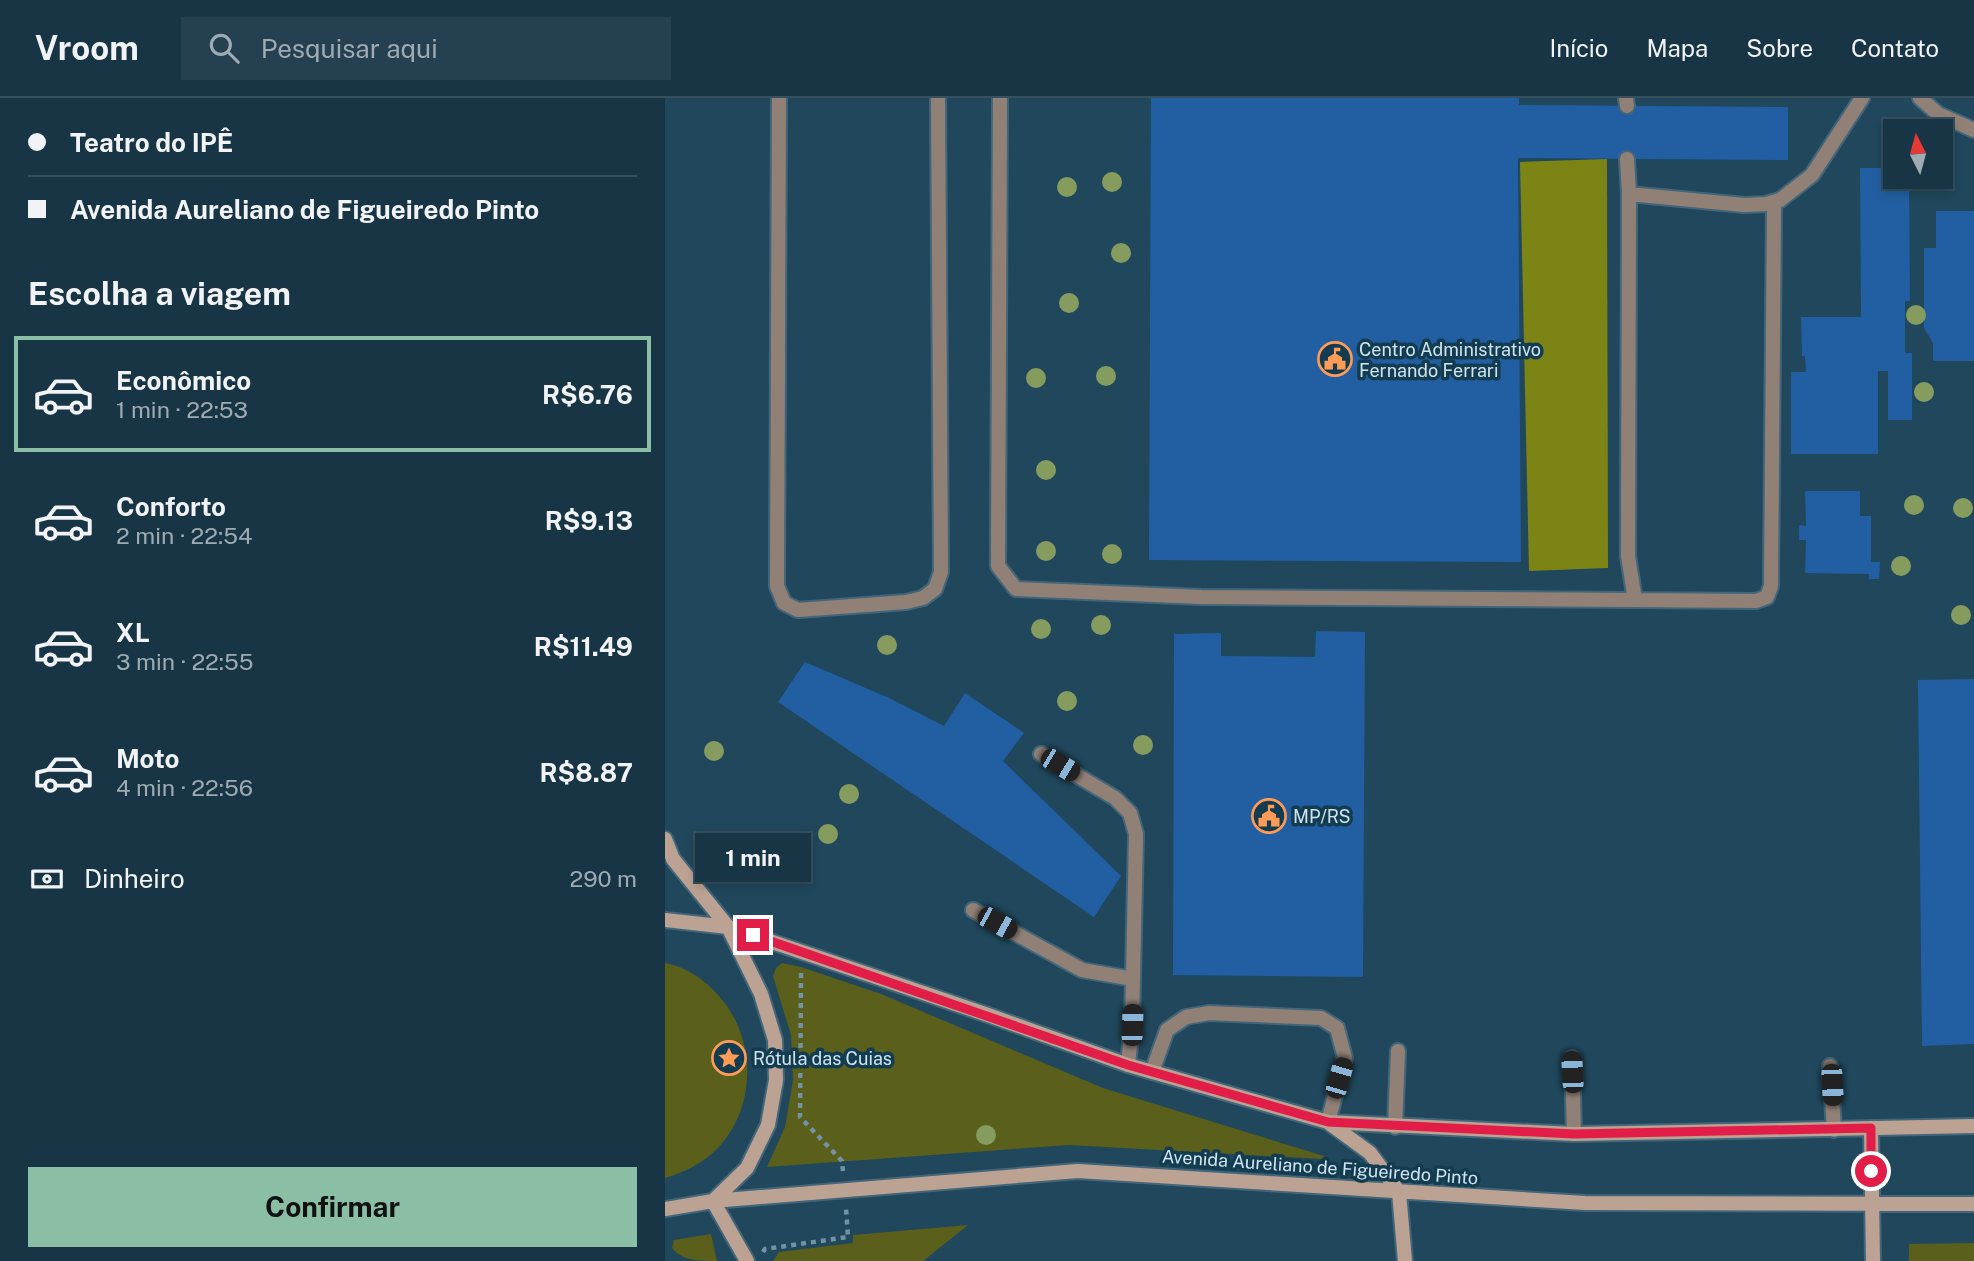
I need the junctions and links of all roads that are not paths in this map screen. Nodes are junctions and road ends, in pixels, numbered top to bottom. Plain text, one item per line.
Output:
1 (779, 98) edge
2 (938, 98) edge
3 (1000, 98) edge
4 (1862, 98) edge
5 (1920, 98) edge
6 (1974, 130) edge
7 (1627, 159) dead end
8 (1629, 194) junction
9 (1774, 202) junction
10 (1635, 600) junction
11 (1041, 754) dead end
12 (665, 839) edge
13 (973, 910) dead end
14 (665, 920) edge
15 (728, 927) junction
16 (1133, 979) junction
17 (1398, 1051) dead end
18 (1571, 1058) dead end
19 (1128, 1065) junction
20 (1830, 1066) dead end
21 (1151, 1072) junction
22 (1328, 1122) junction
23 (1974, 1126) edge
24 (1395, 1127) junction
25 (1871, 1128) junction
26 (1833, 1130) junction
27 (1574, 1134) junction
28 (1399, 1192) junction
29 (713, 1201) junction
30 (1974, 1204) edge
31 (1872, 1205) junction
32 (665, 1209) edge
33 (754, 1258) edge
34 (1405, 1261) edge
35 (1873, 1261) edge

1 - 2 lane
3 - 10 lane
4 - 9 lane
5 - 6 lane
7 - 8 lane
8 - 9 lane
8 - 10 lane
9 - 10 lane
11 - 16 lane
12 - 15 main road
13 - 16 lane
14 - 15 main road
15 - 19 main road
15 - 29 main road
16 - 19 lane
17 - 24 lane
18 - 27 lane
19 - 21 main road
20 - 26 lane
21 - 22 main road
21 - 22 lane
22 - 24 main road
22 - 28 main road
23 - 25 main road
24 - 27 main road
25 - 26 main road
25 - 31 main road
26 - 27 main road
28 - 29 main road, Avenida Aureliano de Figueiredo Pinto
28 - 31 main road, Avenida Aureliano de Figueiredo Pinto
28 - 34 main road
29 - 32 main road, Avenida Aureliano de Figueiredo Pinto
29 - 33 main road
30 - 31 main road, Avenida Aureliano de Figueiredo Pinto
31 - 35 main road

